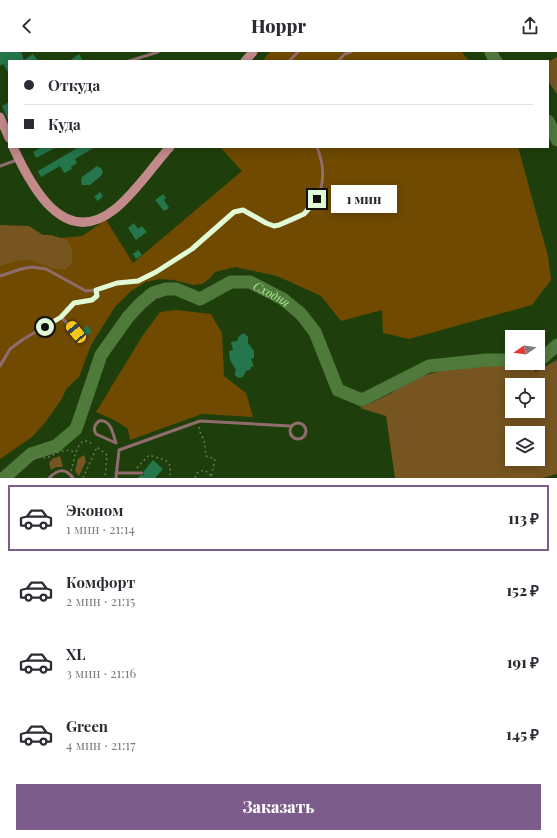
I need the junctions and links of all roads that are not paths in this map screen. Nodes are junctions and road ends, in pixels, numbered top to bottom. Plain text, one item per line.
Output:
1 (158, 52) edge
2 (253, 52) edge
3 (298, 52) edge
4 (351, 52) edge
5 (131, 60) edge
6 (246, 60) edge
7 (290, 60) edge
8 (339, 60) edge
9 (0, 117) edge
10 (8, 136) edge
11 (13, 148) edge
12 (169, 148) edge
13 (318, 148) edge
14 (19, 160) junction
15 (0, 166) edge
16 (0, 276) edge
17 (96, 290) junction
18 (61, 317) junction
19 (76, 332) dead end
20 (0, 366) edge
21 (290, 426) junction
22 (116, 443) junction
23 (120, 450) junction
24 (116, 474) junction
25 (142, 474) dead end
26 (49, 478) edge
27 (73, 478) edge
28 (116, 478) edge

1 - 5 lane
2 - 6 street
3 - 7 lane
4 - 8 lane
9 - 10 street
11 - 14 street
12 - 14 street
13 - 17 lane
14 - 15 lane
16 - 17 lane
17 - 18 lane
18 - 19 lane
18 - 20 lane
21 - 21 lane
21 - 23 lane
22 - 22 lane
22 - 23 lane
23 - 24 lane
24 - 25 lane
24 - 28 lane
26 - 27 lane

